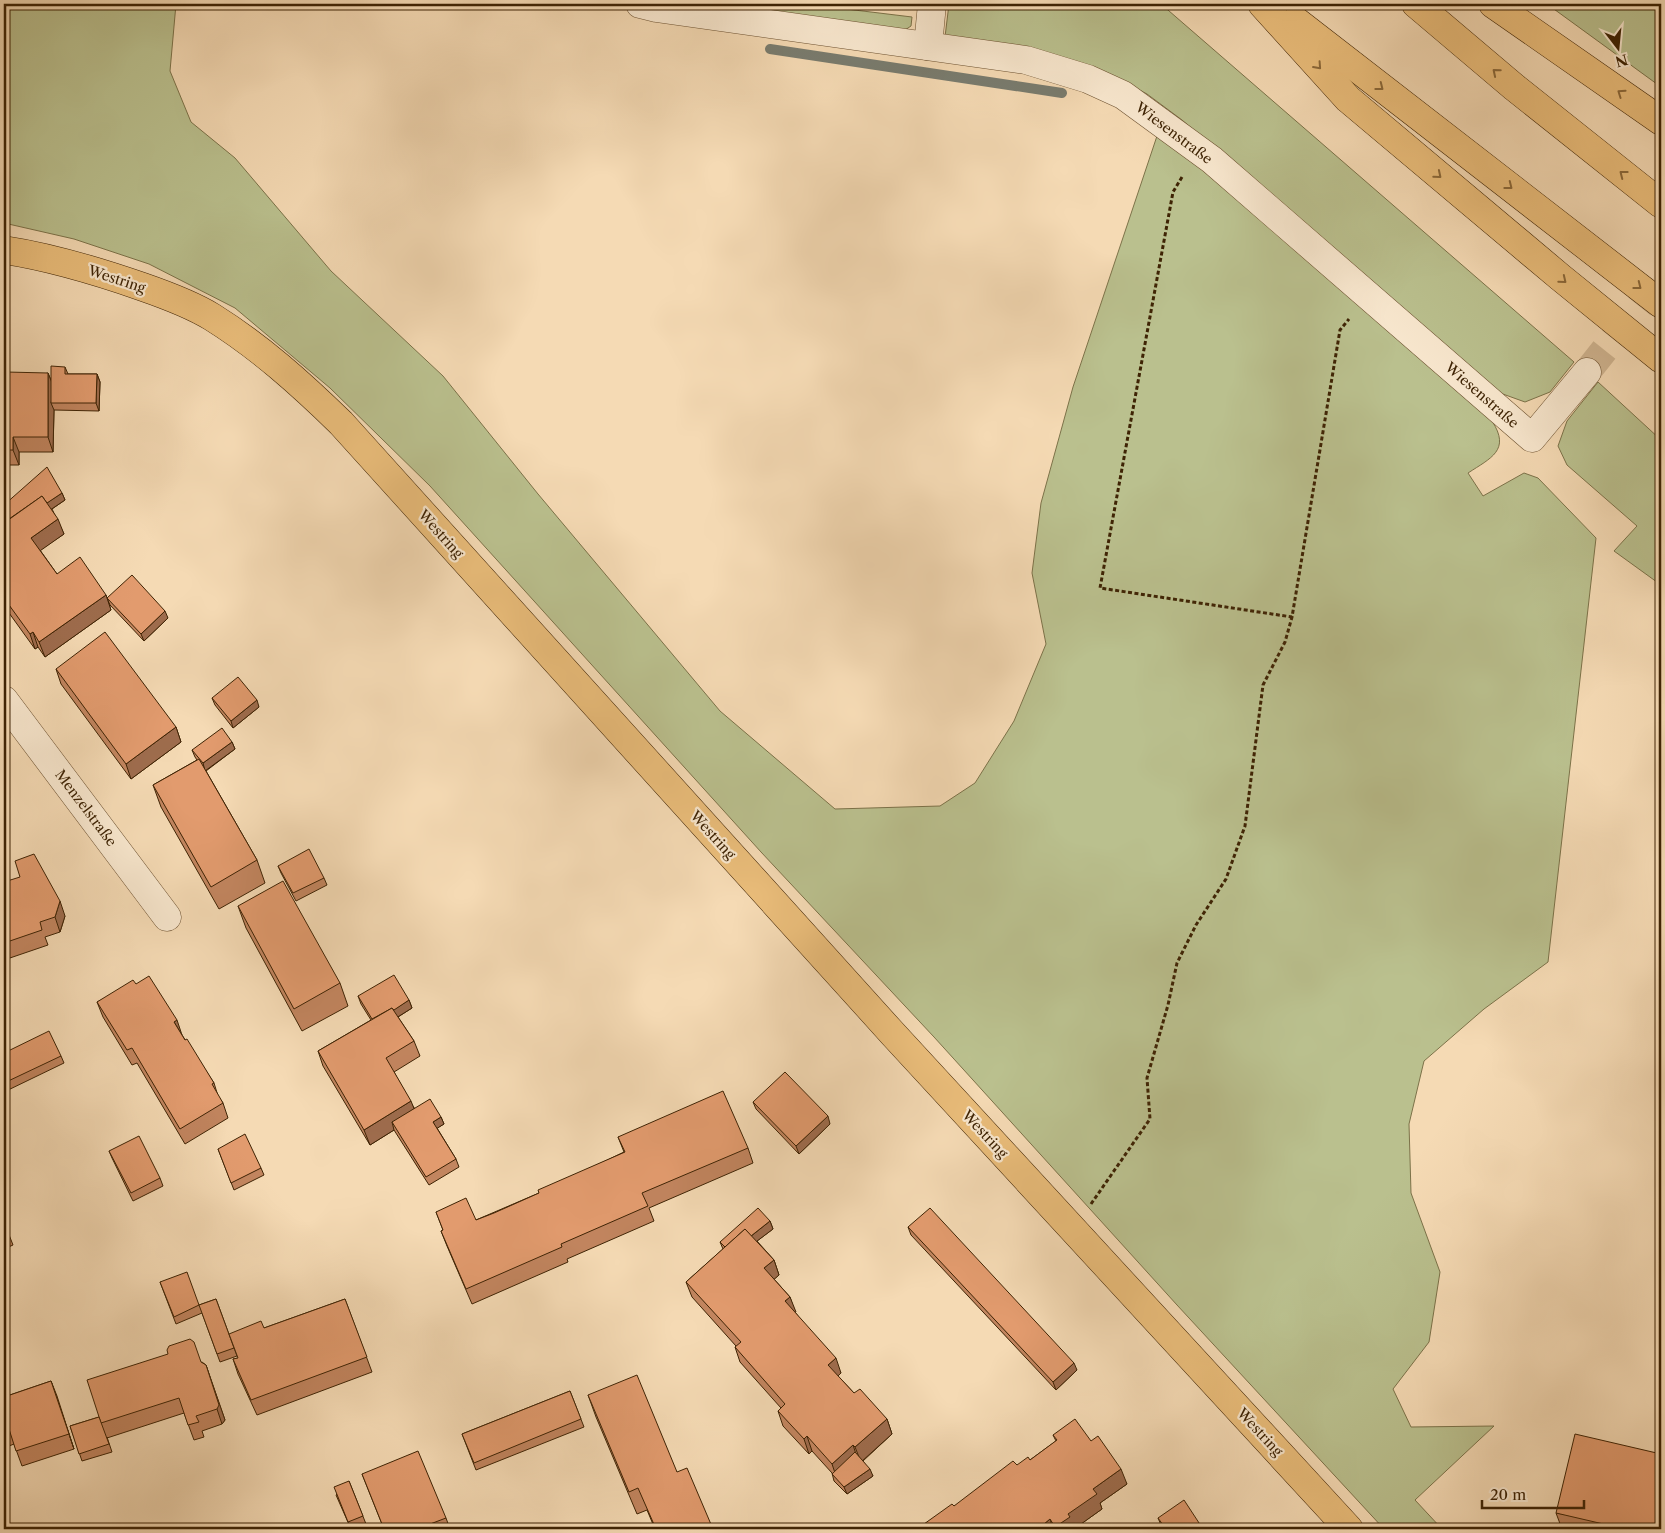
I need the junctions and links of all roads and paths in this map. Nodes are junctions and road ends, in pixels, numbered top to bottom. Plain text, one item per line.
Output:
1 (640, 4) edge
2 (932, 4) edge
3 (1262, 4) edge
4 (1273, 4) edge
5 (1416, 4) edge
6 (1493, 4) edge
7 (718, 10) edge
8 (928, 46) junction
9 (1661, 121) edge
10 (1198, 151) junction
11 (1661, 204) edge
12 (4, 250) edge
13 (1368, 296) junction
14 (1661, 304) edge
15 (1661, 359) edge
16 (1587, 372) tunnel mouth
17 (1292, 617) junction
18 (4, 700) edge
19 (167, 917) dead end
20 (1092, 1203) dead end
21 (1349, 1529) edge

1 - 7 street, Wiesenstraße
2 - 8 street
3 -> 15 main road
4 -> 14 main road
11 -> 5 main road
9 -> 6 main road
7 - 8 street, Wiesenstraße
8 - 10 street, Wiesenstraße
10 - 13 street, Wiesenstraße
10 - 17 path
12 - 21 main road, Westring
13 - 16 street, Wiesenstraße
13 - 17 path
17 - 20 path
18 - 19 street, Menzelstraße

